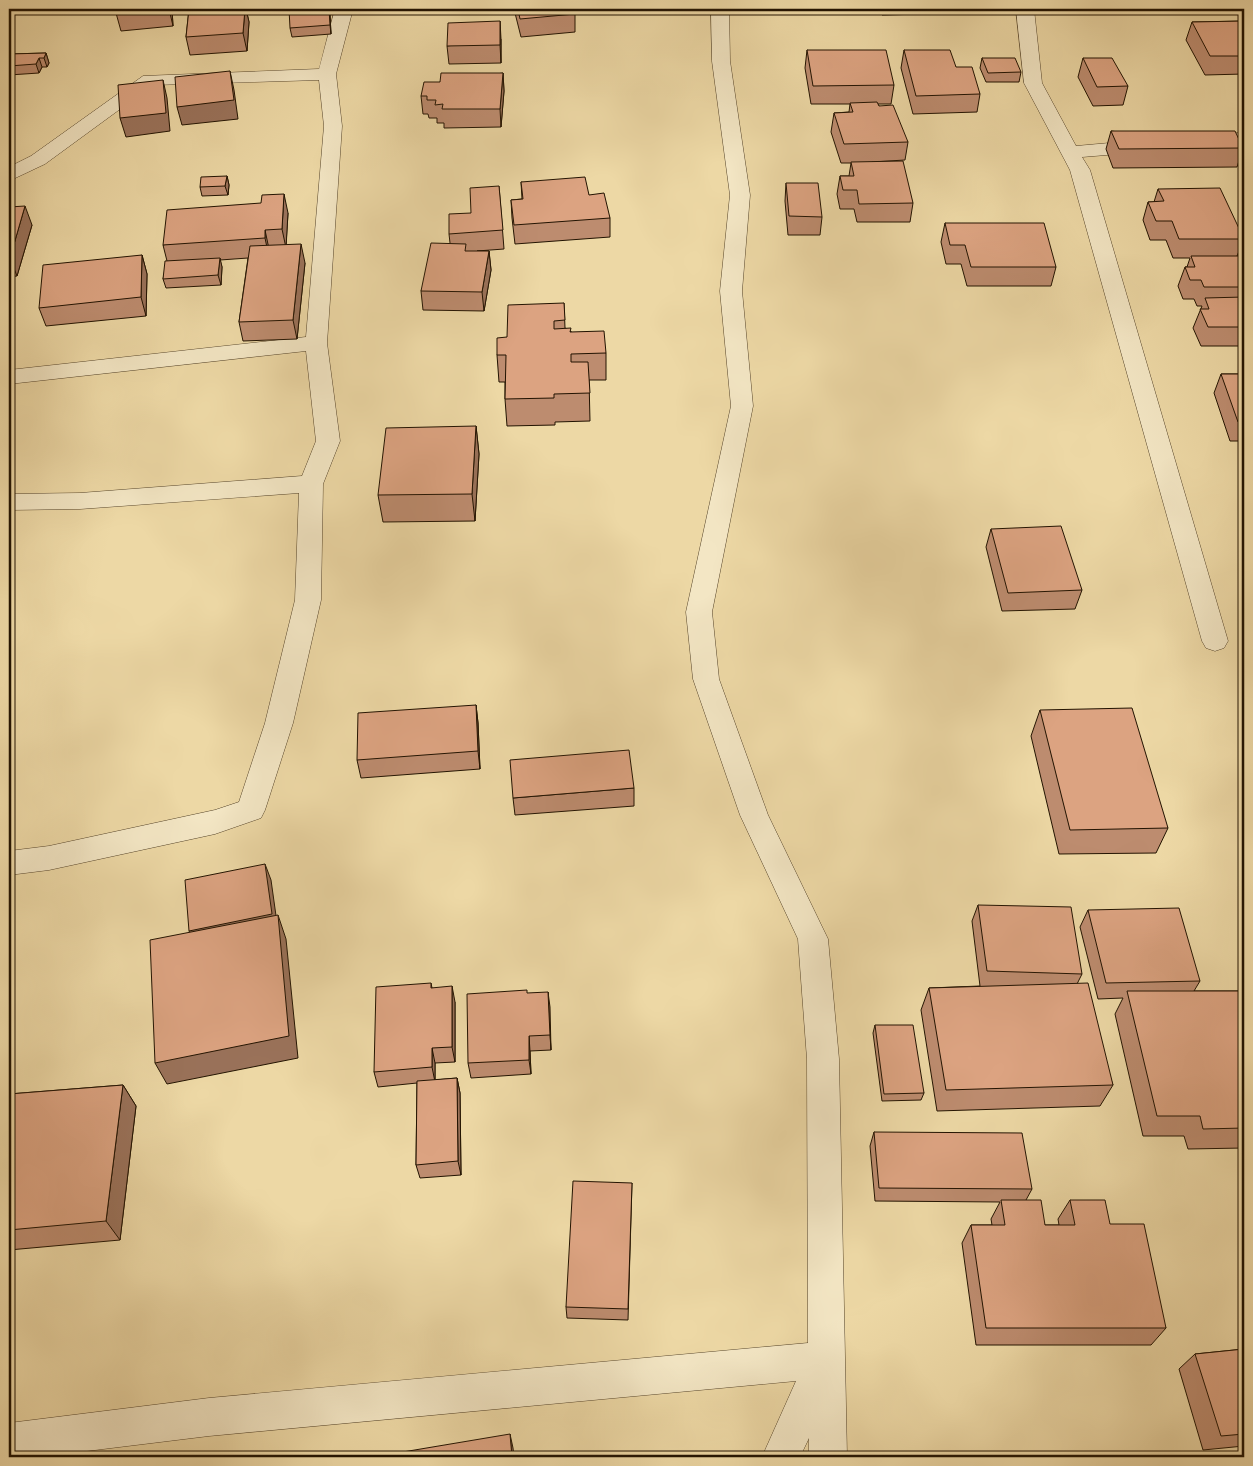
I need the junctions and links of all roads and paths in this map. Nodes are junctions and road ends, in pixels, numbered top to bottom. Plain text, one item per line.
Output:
1 (344, 9) edge
2 (720, 9) edge
3 (1025, 9) edge
4 (327, 74) junction
5 (1244, 139) edge
6 (1187, 142) edge
7 (1157, 145) edge
8 (1070, 152) junction
9 (9, 175) edge
10 (316, 343) junction
11 (9, 377) edge
12 (311, 484) junction
13 (9, 502) edge
14 (1215, 641) dead end
15 (9, 863) edge
16 (825, 1360) junction
17 (9, 1442) edge
18 (781, 1457) edge
19 (828, 1457) edge

1 - 4 street
2 - 16 street
3 - 8 street
4 - 9 street
4 - 10 street
5 - 6 street
7 - 8 street
8 - 14 street
10 - 11 street
10 - 12 street
12 - 13 street
12 - 15 street
16 - 17 street
16 - 18 street
16 - 19 street

